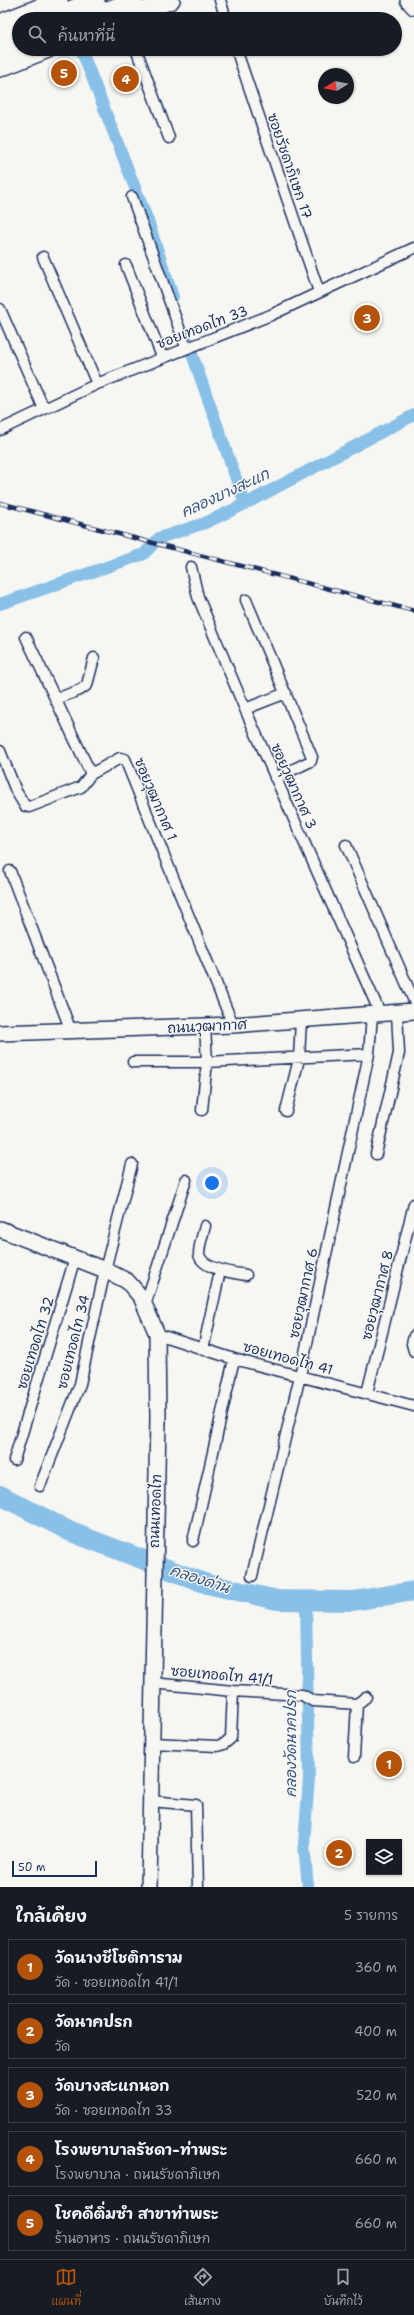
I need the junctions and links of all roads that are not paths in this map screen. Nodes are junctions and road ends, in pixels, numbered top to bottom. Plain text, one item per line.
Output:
1 (59, 0) edge
2 (96, 0) edge
3 (134, 0) edge
4 (171, 0) edge
5 (220, 0) edge
6 (408, 0) edge
7 (414, 7) edge
8 (28, 12) edge
9 (64, 12) edge
10 (103, 12) edge
11 (141, 12) edge
12 (224, 12) edge
13 (12, 18) edge
14 (0, 23) edge
15 (12, 32) edge
16 (0, 37) edge
17 (12, 47) edge
18 (0, 52) edge
19 (30, 56) edge
20 (139, 56) edge
21 (238, 56) edge
22 (0, 68) edge
23 (169, 138) dead end
24 (132, 197) dead end
25 (414, 248) edge
26 (44, 257) dead end
27 (126, 265) dead end
28 (319, 292) junction
29 (0, 309) edge
30 (189, 346) junction
31 (162, 357) junction
32 (97, 384) junction
33 (44, 409) junction
34 (0, 430) edge
35 (191, 567) dead end
36 (246, 600) dead end
37 (26, 637) dead end
38 (94, 658) dead end
39 (286, 693) junction
40 (56, 699) junction
41 (245, 709) junction
42 (0, 751) edge
43 (91, 774) junction
44 (275, 778) junction
45 (346, 845) dead end
46 (10, 870) dead end
47 (414, 1000) edge
48 (414, 1010) edge
49 (397, 1012) junction
50 (376, 1014) junction
51 (302, 1020) junction
52 (233, 1025) junction
53 (205, 1026) junction
54 (71, 1031) junction
55 (0, 1033) edge
56 (369, 1054) junction
57 (298, 1059) junction
58 (133, 1062) dead end
59 (207, 1062) junction
60 (202, 1110) dead end
61 (286, 1111) dead end
62 (376, 1154) dead end
63 (132, 1164) dead end
64 (186, 1180) dead end
65 (414, 1204) edge
66 (205, 1226) dead end
67 (0, 1230) edge
68 (75, 1258) junction
69 (105, 1270) junction
70 (220, 1271) junction
71 (246, 1275) dead end
72 (145, 1305) junction
73 (157, 1334) junction
74 (414, 1336) edge
75 (203, 1350) junction
76 (414, 1351) edge
77 (234, 1359) junction
78 (300, 1376) junction
79 (367, 1393) junction
80 (414, 1406) edge
81 (14, 1460) dead end
82 (40, 1486) dead end
83 (193, 1541) dead end
84 (252, 1576) dead end
85 (152, 1683) junction
86 (233, 1691) junction
87 (366, 1697) dead end
88 (357, 1704) junction
89 (151, 1743) junction
90 (354, 1757) dead end
91 (150, 1801) junction
92 (149, 1887) edge
93 (198, 1887) edge

1 - 8 main road
2 - 9 main road
3 - 10 main road
4 - 11 main road
5 - 12 street
6 - 7 main road
13 - 14 main road
15 - 16 main road
17 - 18 main road
19 - 22 main road
20 - 23 street
21 - 28 street, ซอยรัชดาภิเษก 17
24 - 30 street
25 - 28 street, ซอยเทอดไท 33
26 - 32 street
27 - 31 street
28 - 30 street, ซอยเทอดไท 33
29 - 33 street
30 - 31 street, ซอยเทอดไท 33
31 - 32 street, ซอยเทอดไท 33
32 - 33 street, ซอยเทอดไท 33
33 - 34 street, ซอยเทอดไท 33
35 - 41 street, ซอยวุฒากาศ 3
36 - 39 street
37 - 40 street
38 - 40 street
39 - 41 street
39 - 44 street
40 - 43 street
41 - 44 street, ซอยวุฒากาศ 3
42 - 43 street
43 - 52 street, ซอยวุฒากาศ 1
44 - 50 street, ซอยวุฒากาศ 3
45 - 47 street
46 - 54 street
48 - 49 main road, ถนนวุฒากาศ
49 - 50 main road, ถนนวุฒากาศ
49 - 62 street
50 - 51 main road, ถนนวุฒากาศ
50 - 56 street, ซอยวุฒากาศ 6
51 - 52 main road, ถนนวุฒากาศ
51 - 57 street
52 - 53 main road, ถนนวุฒากาศ
53 - 54 main road, ถนนวุฒากาศ
53 - 59 street
54 - 55 main road, ถนนวุฒากาศ
56 - 57 street
56 - 78 street, ซอยวุฒากาศ 6
57 - 59 street
57 - 61 street
58 - 59 street
59 - 60 street
63 - 69 street, ซอยเทอดไท 34
64 - 72 street
65 - 79 street, ซอยวุฒากาศ 8
66 - 70 street
67 - 68 main road, ถนนเทอดไท
68 - 69 main road, ถนนเทอดไท
68 - 81 street, ซอยเทอดไท 32
69 - 72 main road, ถนนเทอดไท
69 - 82 street, ซอยเทอดไท 34
70 - 71 street
70 - 75 street
72 - 73 main road, ถนนเทอดไท
73 - 75 street, ซอยเทอดไท 41
73 - 85 main road, ถนนเทอดไท
74 - 76 street
75 - 77 street, ซอยเทอดไท 41
77 - 78 street, ซอยเทอดไท 41
77 - 83 street
78 - 79 street, ซอยเทอดไท 41
78 - 84 street, ซอยวุฒากาศ 6
79 - 80 street, ซอยเทอดไท 41
85 - 86 street, ซอยเทอดไท 41/1
85 - 89 main road, ถนนเทอดไท
86 - 88 street, ซอยเทอดไท 41/1
86 - 89 street
87 - 88 street
88 - 90 street
89 - 91 main road, ถนนเทอดไท
91 - 92 main road, ถนนเทอดไท
91 - 93 street

